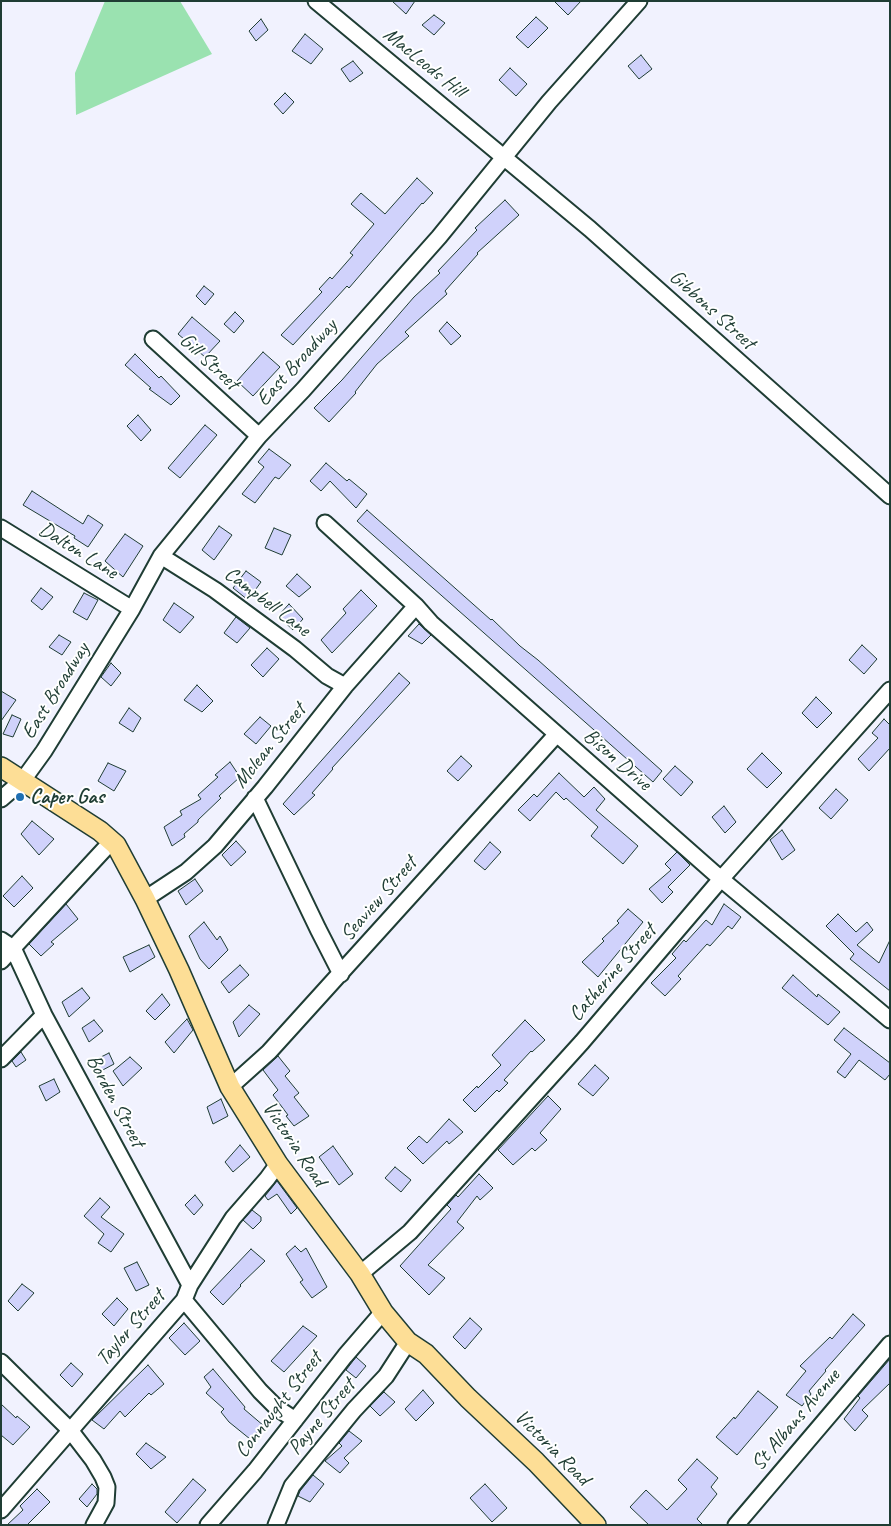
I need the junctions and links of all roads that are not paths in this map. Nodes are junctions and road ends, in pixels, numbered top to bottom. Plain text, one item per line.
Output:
1 (316, 1) edge
2 (639, 1) edge
3 (505, 158) junction
4 (153, 339) dead end
5 (259, 436) junction
6 (890, 496) edge
7 (324, 523) dead end
8 (1, 528) edge
9 (160, 556) junction
10 (416, 606) junction
11 (132, 609) junction
12 (345, 686) junction
13 (890, 690) edge
14 (556, 734) junction
15 (1, 767) edge
16 (23, 780) junction
17 (255, 798) junction
18 (1, 799) edge
19 (112, 841) junction
20 (721, 879) junction
21 (145, 899) junction
22 (7, 944) edge
23 (1, 961) edge
24 (341, 974) junction
25 (44, 1014) junction
26 (890, 1020) edge
27 (1, 1059) edge
28 (230, 1087) junction
29 (278, 1164) junction
30 (360, 1274) junction
31 (190, 1285) junction
32 (184, 1300) junction
33 (383, 1312) junction
34 (408, 1342) junction
35 (890, 1344) edge
36 (1, 1362) edge
37 (295, 1420) junction
38 (70, 1430) junction
39 (1, 1510) edge
40 (587, 1522) edge
41 (94, 1525) edge
42 (208, 1525) edge
43 (276, 1525) edge
44 (736, 1525) edge

1 - 3 street, MacLeods Hill
2 - 3 street, East Broadway
3 - 5 street, East Broadway
3 - 6 street, Gibbons Street
4 - 5 street, Gill Street
5 - 9 street, East Broadway
7 - 10 street, Bison Drive
8 - 11 street, Dalton Lane
9 - 11 street, East Broadway
9 - 12 street, Campbell Lane
10 - 12 street, Mclean Street
10 - 14 street, Bison Drive
11 - 16 street, East Broadway
12 - 17 street, Mclean Street
13 - 20 street, Catherine Street
14 - 20 street, Bison Drive
14 - 24 street, Seaview Street
15 - 16 main road, Victoria Road
16 - 18 street, East Broadway
16 - 19 main road, Victoria Road
17 - 21 street, Mclean Street
17 - 24 street
19 - 21 main road, Victoria Road
19 - 22 street
20 - 26 street, Bison Drive
20 - 30 street, Catherine Street
21 - 28 main road, Victoria Road
22 - 23 street
22 - 25 street, Borden Street
24 - 28 street, Seaview Street
25 - 27 street
25 - 31 street, Borden Street
28 - 29 main road, Victoria Road
29 - 30 main road, Victoria Road
29 - 31 street, Taylor Street
30 - 33 main road, Victoria Road
31 - 32 street, Taylor Street
32 - 37 street
32 - 38 street, Taylor Street
33 - 34 main road, Victoria Road
33 - 37 street, Connaught Street
34 - 40 main road, Victoria Road
34 - 43 street, Payne Street
35 - 44 street, St Albans Avenue
36 - 38 street
37 - 42 street, Connaught Street
38 - 39 street, Taylor Street
38 - 41 street

